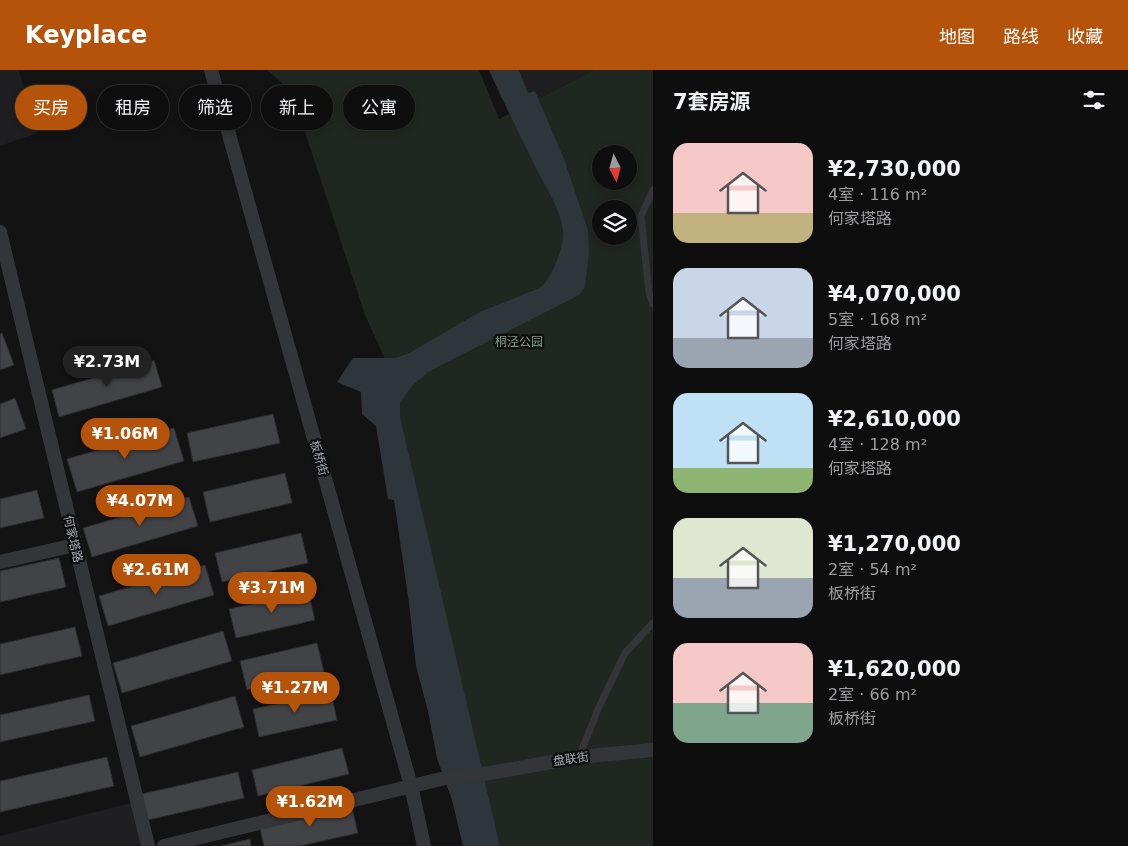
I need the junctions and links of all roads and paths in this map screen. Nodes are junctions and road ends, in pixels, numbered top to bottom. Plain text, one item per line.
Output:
1 (211, 70) edge
2 (653, 190) edge
3 (0, 232) edge
4 (653, 304) edge
5 (75, 545) junction
6 (0, 562) edge
7 (653, 623) edge
8 (653, 750) edge
9 (579, 757) junction
10 (411, 786) junction
11 (148, 846) edge
12 (164, 846) edge
13 (424, 846) edge

1 - 10 street, 板桥街
2 - 4 lane
3 - 5 street, 何家塔路
5 - 6 street
5 - 11 street, 何家塔路
7 - 9 lane
8 - 9 street, 盘联街
9 - 10 street, 盘联街
10 - 12 street, 盘联街
10 - 13 street, 板桥街

